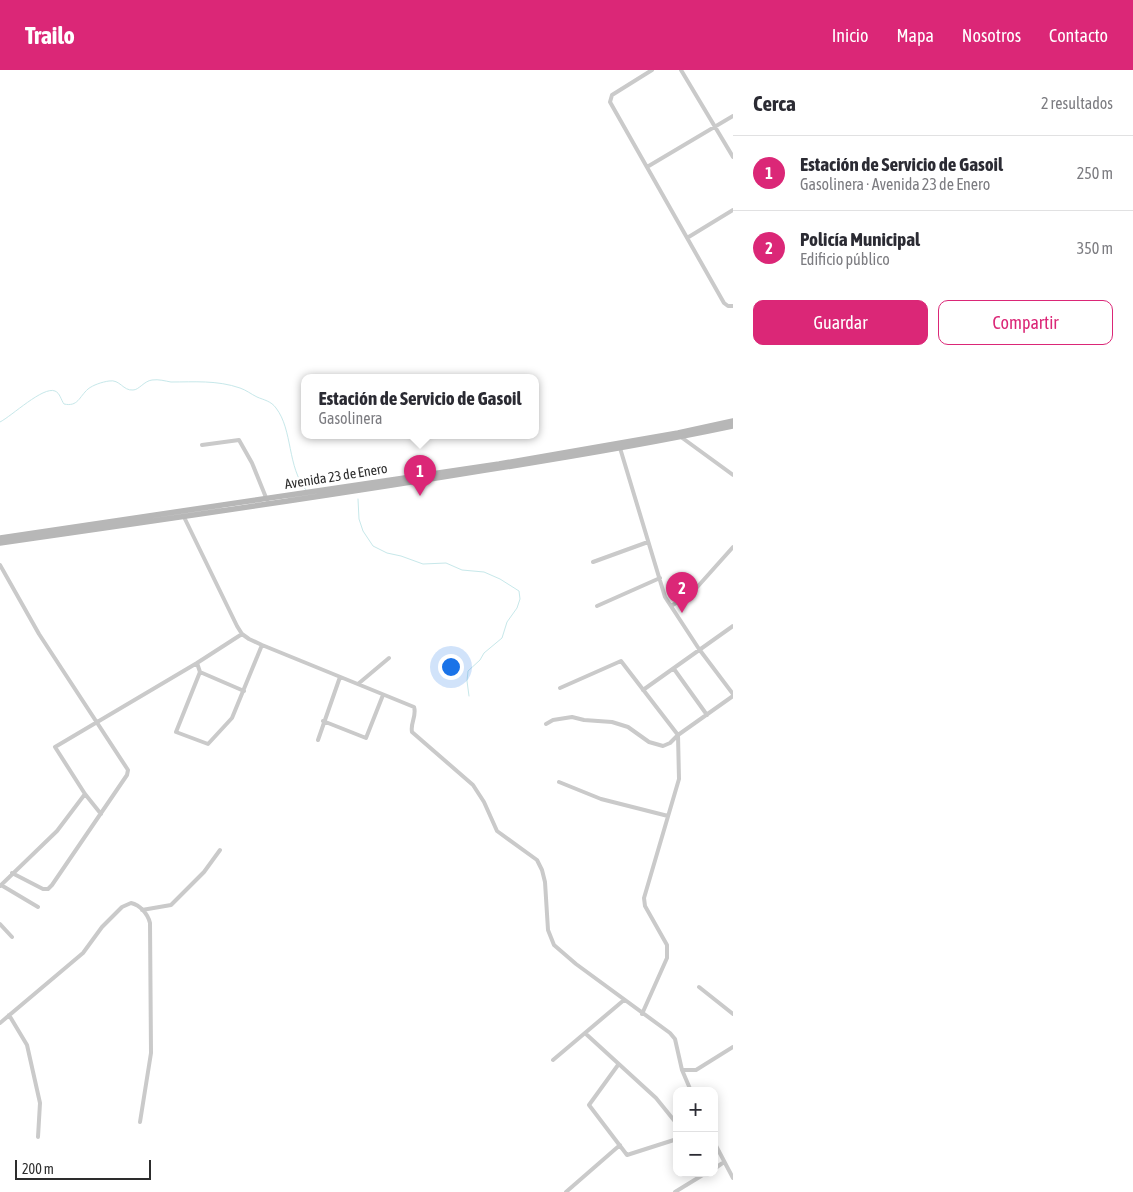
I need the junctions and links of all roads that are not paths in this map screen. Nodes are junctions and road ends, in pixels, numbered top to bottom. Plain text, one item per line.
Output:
1 (652, 70) edge
2 (681, 70) edge
3 (733, 116) edge
4 (715, 127) junction
5 (733, 157) edge
6 (647, 167) junction
7 (733, 210) edge
8 (687, 238) junction
9 (733, 306) edge
10 (733, 421) edge
11 (733, 426) edge
12 (681, 437) junction
13 (202, 445) dead end
14 (620, 448) junction
15 (733, 475) edge
16 (267, 500) junction
17 (183, 514) junction
18 (0, 538) edge
19 (0, 542) edge
20 (648, 542) junction
21 (733, 547) edge
22 (593, 562) dead end
23 (0, 564) edge
24 (660, 578) junction
25 (597, 606) dead end
26 (671, 606) junction
27 (733, 626) edge
28 (242, 634) junction
29 (262, 645) junction
30 (700, 649) junction
31 (389, 658) dead end
32 (198, 663) junction
33 (674, 669) junction
34 (200, 672) junction
35 (340, 677) junction
36 (358, 684) junction
37 (560, 688) dead end
38 (643, 690) junction
39 (244, 691) junction
40 (383, 694) junction
41 (733, 695) edge
42 (707, 714) junction
43 (323, 721) junction
44 (97, 722) junction
45 (546, 724) dead end
46 (678, 736) junction
47 (318, 740) dead end
48 (559, 782) dead end
49 (85, 794) junction
50 (101, 814) junction
51 (668, 816) junction
52 (220, 850) dead end
53 (12, 872) junction
54 (0, 885) edge
55 (38, 907) dead end
56 (142, 910) junction
57 (0, 924) edge
58 (12, 937) dead end
59 (699, 987) dead end
60 (624, 1000) junction
61 (733, 1005) edge
62 (729, 1010) junction
63 (642, 1014) junction
64 (733, 1014) edge
65 (9, 1015) junction
66 (0, 1023) edge
67 (586, 1034) junction
68 (733, 1047) edge
69 (553, 1060) dead end
70 (618, 1065) junction
71 (682, 1070) junction
72 (689, 1087) edge
73 (673, 1119) edge
74 (140, 1122) dead end
75 (38, 1137) dead end
76 (673, 1140) edge
77 (620, 1145) junction
78 (718, 1150) edge
79 (724, 1162) junction
80 (718, 1166) edge
81 (699, 1177) edge
82 (733, 1178) edge
83 (566, 1192) edge
84 (675, 1192) edge

1 - 6 street
2 - 4 street
3 - 4 street
4 - 5 street
4 - 6 street
6 - 8 street
7 - 8 street
8 - 9 street
10 - 16 main road, Avenida 23 de Enero
11 - 12 main road, Avenida 23 de Enero
12 - 14 main road, Avenida 23 de Enero
12 - 15 street
13 - 16 street
14 - 17 main road, Avenida 23 de Enero
14 - 20 street
16 - 17 main road, Avenida 23 de Enero
17 - 18 main road, Avenida 23 de Enero
17 - 19 main road, Avenida 23 de Enero
17 - 28 street
20 - 22 street
20 - 24 street
21 - 26 street
23 - 44 street
24 - 25 street
24 - 26 street
26 - 30 street
27 - 30 street
28 - 29 street
28 - 32 street
29 - 35 street
29 - 39 street
30 - 33 street
30 - 41 street
31 - 36 street
32 - 34 street
32 - 44 street
33 - 38 street
33 - 42 street
34 - 39 street
34 - 39 street
35 - 36 street
35 - 43 street
36 - 40 street
37 - 38 street
38 - 46 street
40 - 43 street
40 - 60 street
41 - 42 street
42 - 46 street
43 - 47 street
44 - 49 street
44 - 50 street
45 - 46 street
46 - 51 street
48 - 51 street
49 - 50 street
49 - 53 street
50 - 53 street
51 - 63 street
52 - 56 street
53 - 54 street
54 - 55 street
56 - 65 street
56 - 74 street
57 - 58 street
59 - 62 street
60 - 63 street
60 - 67 street
61 - 62 street
62 - 64 street
63 - 71 street
65 - 66 street
65 - 75 street
67 - 69 street
67 - 70 street
68 - 71 street
70 - 73 street
70 - 77 street
71 - 72 street
76 - 77 street
77 - 83 street
78 - 79 street
79 - 80 street
79 - 82 street
81 - 84 street

